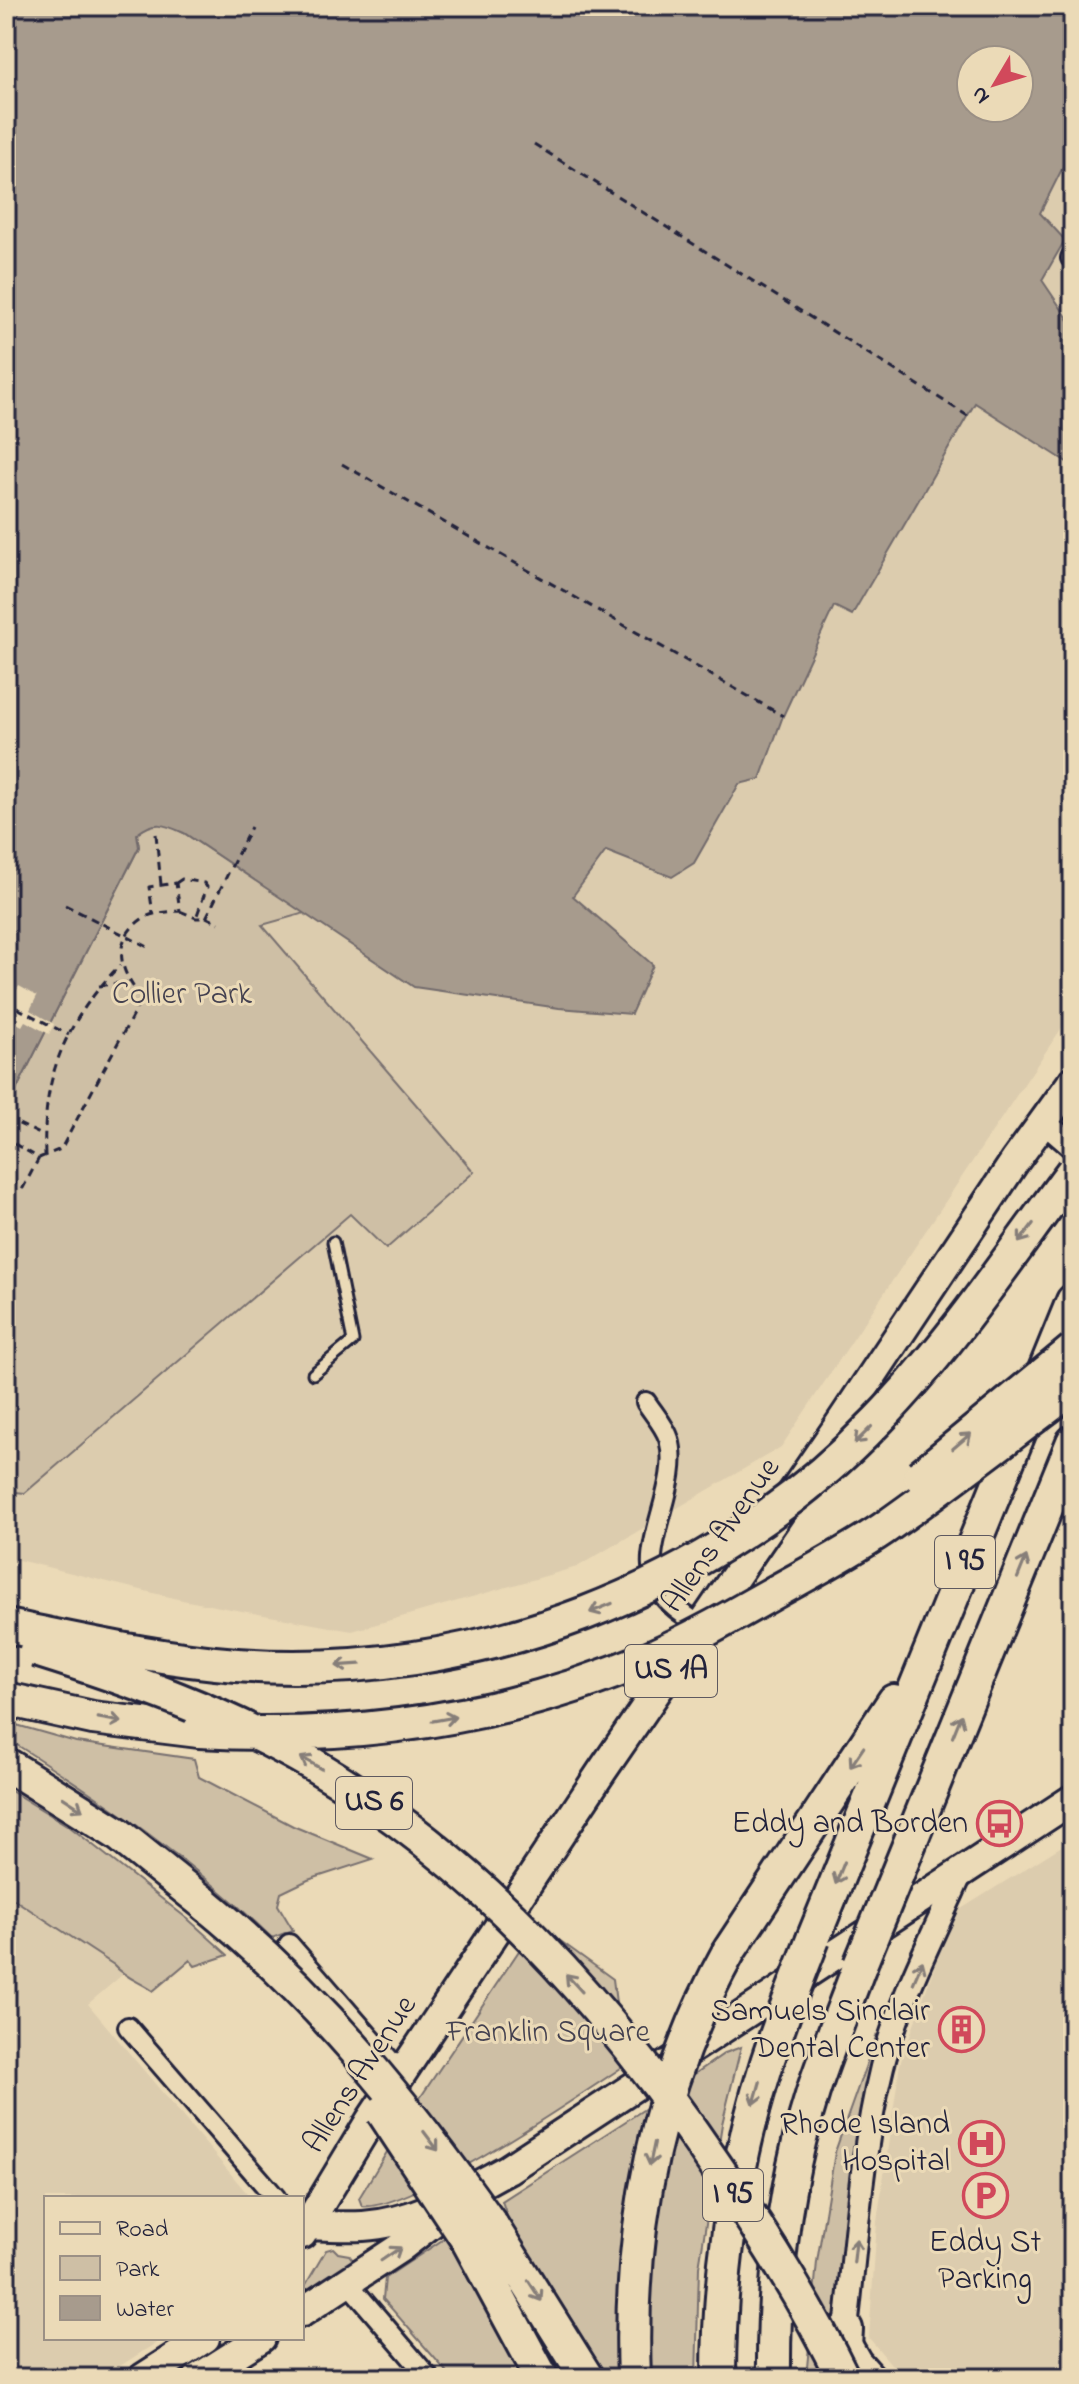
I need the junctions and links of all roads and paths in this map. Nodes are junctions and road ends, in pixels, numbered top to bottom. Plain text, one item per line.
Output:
1 (534, 144) dead end
2 (968, 416) dead end
3 (342, 464) dead end
4 (783, 716) dead end
5 (251, 827) dead end
6 (156, 834) dead end
7 (176, 883) junction
8 (161, 885) junction
9 (65, 905) dead end
10 (180, 911) junction
11 (153, 914) junction
12 (206, 917) junction
13 (196, 918) junction
14 (219, 923) dead end
15 (127, 936) junction
16 (148, 947) dead end
17 (121, 964) junction
18 (128, 982) junction
19 (99, 986) junction
20 (153, 988) dead end
21 (142, 998) junction
22 (17, 1008) dead end
23 (69, 1035) junction
24 (1073, 1081) edge
25 (6, 1122) edge
26 (1044, 1122) junction
27 (44, 1136) junction
28 (1073, 1147) edge
29 (6, 1151) edge
30 (45, 1155) junction
31 (39, 1158) junction
32 (1073, 1171) edge
33 (6, 1178) edge
34 (333, 1242) dead end
35 (1073, 1301) edge
36 (1073, 1350) edge
37 (313, 1374) dead end
38 (1073, 1388) edge
39 (646, 1402) dead end
40 (1073, 1442) edge
41 (770, 1595) junction
42 (6, 1626) edge
43 (701, 1626) junction
44 (6, 1640) edge
45 (931, 1645) junction
46 (6, 1699) edge
47 (6, 1764) edge
48 (1073, 1799) edge
49 (961, 1873) junction
50 (289, 1944) dead end
51 (128, 2027) dead end
52 (401, 2073) junction
53 (478, 2185) junction
54 (274, 2196) edge
55 (304, 2227) edge
56 (480, 2234) junction
57 (348, 2283) junction
58 (304, 2311) edge
59 (846, 2329) junction
60 (202, 2340) edge
61 (244, 2340) edge
62 (258, 2340) edge
63 (206, 2373) edge
64 (143, 2378) edge
65 (429, 2378) edge
66 (542, 2378) edge
67 (587, 2378) edge
68 (634, 2378) edge
69 (719, 2378) edge
70 (774, 2378) edge
71 (843, 2378) edge
72 (878, 2378) edge

1 - 2 path
3 - 4 path
5 - 12 path
6 - 8 path
7 - 8 path
7 - 10 path
7 - 13 path
8 - 11 path
9 - 15 path
10 - 11 path
10 - 13 path
11 - 15 path
12 - 13 path
12 - 14 path
15 - 16 path
15 - 17 path
17 - 18 path
17 - 19 path
18 - 19 path
18 - 21 path
19 - 23 path
20 - 21 path
21 - 30 path
22 - 23 path
23 - 27 path
24 - 26 main road, Allens Avenue / US 1A
25 - 27 path
26 - 28 street
26 - 43 main road, Allens Avenue / US 1A
27 - 30 path
29 - 31 path
30 - 31 path
31 - 33 path
32 -> 42 highway, bridge
34 - 37 lane
35 - 45 highway, I 95
41 -> 36 highway, bridge
38 - 41 highway, bridge
39 - 43 street
70 -> 40 highway, I 95, bridge
46 -> 41 highway, bridge
43 - 52 main road, Allens Avenue / US 1A
71 -> 44 highway, US 6, bridge
45 -> 68 highway, bridge
45 -> 69 highway, I 95, bridge
47 -> 56 highway, bridge
48 - 49 main road
49 - 53 main road
59 -> 49 street
50 - 52 street
51 - 54 street
52 - 55 main road, Allens Avenue / US 1A
53 - 55 main road
57 -> 53 main road
56 - 66 highway
56 -> 67 highway
57 - 58 main road
57 - 65 street
59 - 71 highway
59 - 72 street
60 - 64 main road
61 - 63 main road
62 - 63 main road

